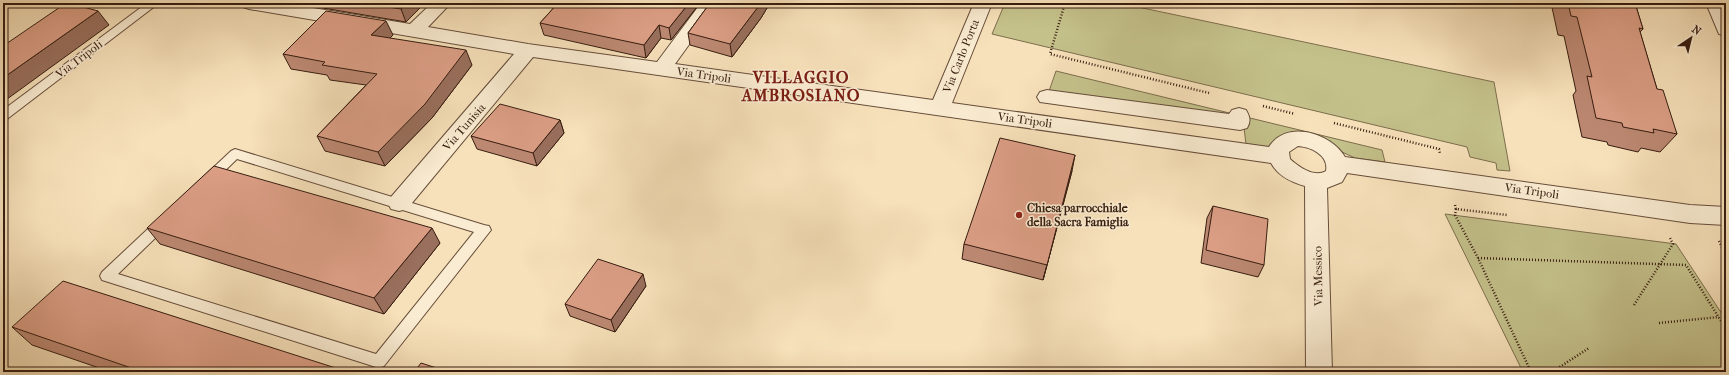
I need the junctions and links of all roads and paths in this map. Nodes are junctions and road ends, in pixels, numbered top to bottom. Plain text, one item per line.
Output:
1 (154, 3) edge
2 (249, 3) edge
3 (442, 3) edge
4 (710, 3) edge
5 (983, 3) edge
6 (1065, 3) edge
7 (1715, 3) edge
8 (1722, 3) edge
9 (1726, 4) edge
10 (1726, 30) edge
11 (414, 31) junction
12 (1052, 48) dead end
13 (528, 50) junction
14 (662, 69) junction
15 (1047, 97) dead end
16 (940, 108) junction
17 (1240, 115) dead end
18 (3, 116) edge
19 (1278, 156) junction
20 (1338, 164) junction
21 (1316, 181) junction
22 (399, 203) junction
23 (1456, 208) dead end
24 (1726, 216) edge
25 (1670, 237) dead end
26 (1719, 240) dead end
27 (1726, 255) edge
28 (1478, 258) junction
29 (1660, 264) junction
30 (1634, 305) dead end
31 (1719, 317) junction
32 (1659, 323) dead end
33 (1726, 329) edge
34 (1589, 348) dead end
35 (1319, 372) edge
36 (1531, 372) edge
37 (1552, 372) edge

1 - 18 lane, Via Tripoli
2 - 11 street, Via Tripoli
3 - 11 street
4 - 14 street
5 - 16 street, Via Carlo Porta
6 - 12 path
7 - 10 street
8 - 9 lane
11 - 13 street, Via Tripoli
13 - 14 street, Via Tripoli
13 - 22 street, Via Tunisia
14 - 16 street, Via Tripoli
15 - 17 street
16 - 19 street, Via Tripoli
19 - 20 street
19 - 21 street
20 - 21 street
20 - 24 street, Via Tripoli
21 - 35 street, Via Messico
22 - 22 lane
23 - 28 path
25 - 29 path
26 - 27 path
28 - 29 path
28 - 36 path
29 - 30 path
29 - 31 path
31 - 32 path
31 - 33 path
34 - 37 path

